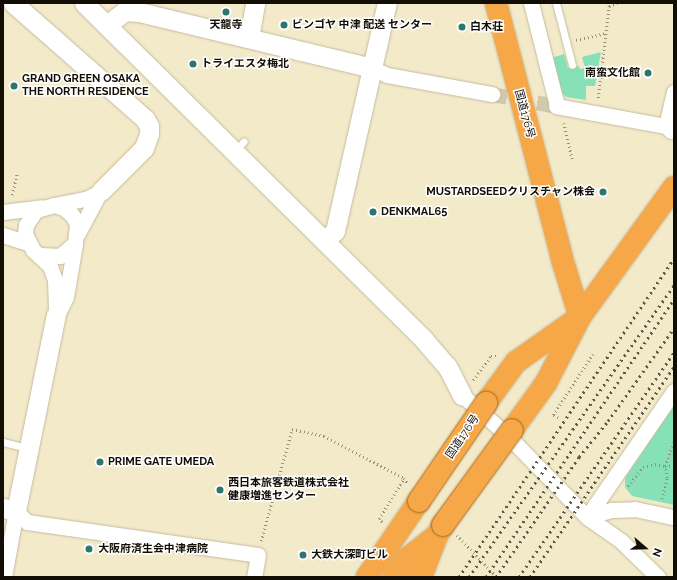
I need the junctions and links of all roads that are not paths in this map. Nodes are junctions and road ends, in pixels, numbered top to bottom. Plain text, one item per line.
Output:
1 (13, 3) edge
2 (84, 3) edge
3 (255, 3) edge
4 (387, 3) edge
5 (496, 3) edge
6 (531, 3) edge
7 (556, 3) edge
8 (130, 7) edge
9 (107, 25) junction
10 (249, 38) junction
11 (572, 65) dead end
12 (372, 68) junction
13 (674, 92) edge
14 (492, 94) tunnel mouth
15 (674, 187) edge
16 (100, 191) junction
17 (50, 206) junction
18 (3, 212) edge
19 (3, 235) edge
20 (76, 238) junction
21 (325, 240) junction
22 (28, 243) junction
23 (41, 255) junction
24 (56, 316) junction
25 (580, 317) junction
26 (467, 389) joint
27 (674, 391) edge
28 (3, 442) edge
29 (27, 448) junction
30 (9, 510) edge
31 (587, 517) junction
32 (674, 517) edge
33 (440, 530) junction
34 (4, 577) edge
35 (254, 577) edge
36 (367, 577) edge
37 (394, 577) edge
38 (422, 577) edge
39 (658, 577) edge

1 - 16 street
2 - 9 street
3 - 10 street
4 - 12 street
5 - 25 highway, 国道176号
6 - 13 street
7 - 11 lane
8 - 9 street
8 - 10 street
9 - 21 street
10 - 12 street
12 - 14 street
12 - 21 street
15 - 25 highway, 国道176号
16 - 17 street
16 - 20 street
17 - 18 street
17 - 20 street
17 - 22 street
19 - 22 street
20 - 23 street
20 - 24 street
21 - 26 street
22 - 23 street
23 - 24 street
24 - 29 street
25 - 33 highway, 国道176号, bridge
25 - 36 highway, 国道176号, bridge
26 - 31 street
27 - 31 street
28 - 29 lane
29 - 30 street
30 - 34 street
30 - 35 street
31 - 32 street
31 - 39 street
33 - 37 highway, 国道176号
33 - 38 highway

